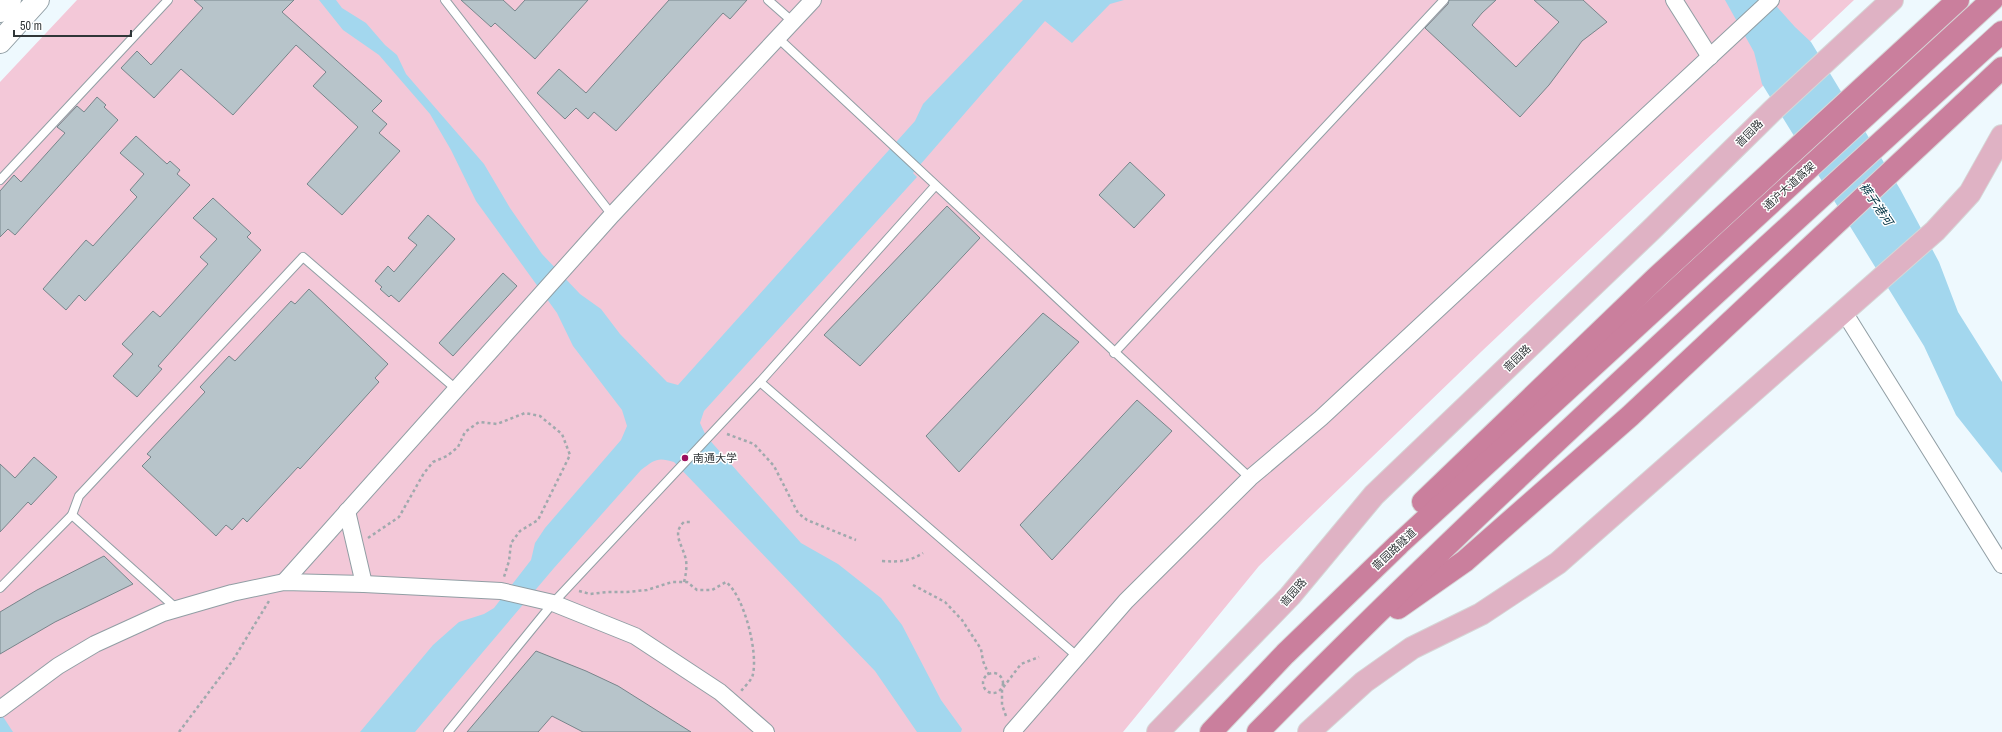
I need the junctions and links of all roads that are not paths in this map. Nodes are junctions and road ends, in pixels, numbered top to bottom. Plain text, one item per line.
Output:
1 (10, 0) edge
2 (38, 0) edge
3 (168, 0) edge
4 (445, 0) edge
5 (768, 0) edge
6 (813, 0) edge
7 (1444, 0) edge
8 (1674, 0) edge
9 (1771, 0) edge
10 (1892, 0) edge
11 (1958, 0) edge
12 (1992, 0) edge
13 (0, 11) edge
14 (792, 22) junction
15 (2002, 32) edge
16 (3, 33) edge
17 (778, 38) junction
18 (1710, 57) junction
19 (2002, 68) edge
20 (2002, 136) edge
21 (0, 180) edge
22 (935, 186) junction
23 (612, 215) junction
24 (1844, 312) junction
25 (1114, 353) junction
26 (1585, 373) joint
27 (760, 382) junction
28 (456, 389) junction
29 (1250, 478) junction
30 (347, 511) junction
31 (72, 515) junction
32 (2002, 565) edge
33 (284, 582) junction
34 (364, 584) junction
35 (0, 588) edge
36 (546, 601) junction
37 (176, 609) junction
38 (1338, 651) junction
39 (1285, 654) junction
40 (1078, 658) junction
41 (4, 705) edge
42 (1014, 729) edge
43 (448, 732) edge
44 (766, 732) edge
45 (1158, 732) edge
46 (1211, 732) edge
47 (1258, 732) edge
48 (1309, 732) edge

1 - 13 main road
2 - 16 main road
3 - 21 lane
4 - 23 lane
5 - 14 lane
6 - 14 street
7 - 25 lane
8 - 18 street
9 - 18 street
10 - 45 main road, 啬园路
11 - 39 highway
12 - 26 highway, 通沪大道高架
14 - 17 street
15 - 38 highway
17 - 22 lane
17 - 23 street
18 - 29 street
19 - 38 highway
20 - 24 main road
22 - 25 lane
22 - 27 lane
23 - 28 street
24 - 32 street
24 - 48 main road
25 - 29 lane
26 - 39 highway, 啬园路隧道
27 - 36 lane
27 - 40 lane
28 - 30 street
28 - 31 lane
29 - 40 street
30 - 33 street
30 - 34 street
31 - 35 lane
31 - 37 lane
33 - 34 street
33 - 37 street
34 - 36 street
36 - 43 lane
36 - 44 street
37 - 41 street
38 - 47 highway
39 - 46 highway, 啬园路隧道
40 - 42 street

